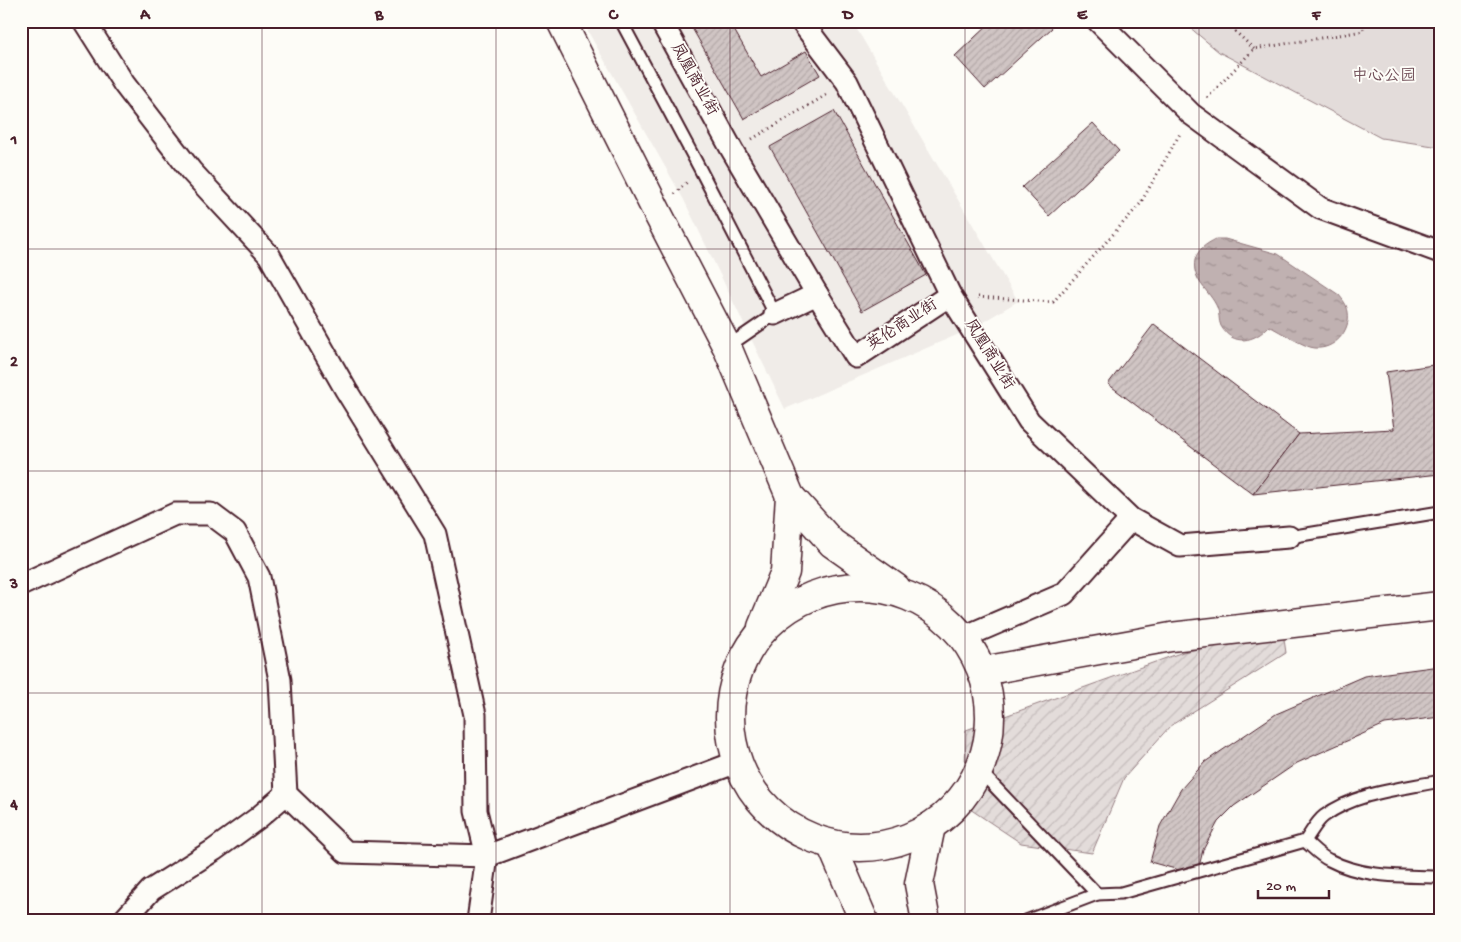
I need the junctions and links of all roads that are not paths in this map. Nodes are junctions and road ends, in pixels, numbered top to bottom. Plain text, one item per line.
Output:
1 (84, 21) edge
2 (561, 21) edge
3 (621, 21) edge
4 (661, 21) edge
5 (801, 21) edge
6 (1098, 21) edge
7 (1440, 252) edge
8 (817, 294) junction
9 (950, 295) junction
10 (775, 314) junction
11 (727, 347) junction
12 (790, 496) junction
13 (1440, 512) edge
14 (1131, 519) junction
15 (1289, 537) joint
16 (21, 585) edge
17 (901, 592) junction
18 (1440, 606) edge
19 (761, 631) junction
20 (964, 637) junction
21 (983, 671) junction
22 (737, 762) junction
23 (979, 770) junction
24 (1440, 781) edge
25 (286, 794) junction
26 (931, 826) junction
27 (1304, 841) junction
28 (831, 844) junction
29 (487, 856) junction
30 (1440, 877) edge
31 (1097, 894) junction
32 (123, 921) edge
33 (478, 921) edge
34 (864, 921) edge
35 (926, 921) edge
36 (1026, 921) edge

1 - 29 street
2 - 11 main road
3 - 10 lane
4 - 8 street, 凤凰商业街
5 - 9 street, 凤凰商业街
6 - 7 street
8 - 9 street, 英伦商业街
8 - 10 street
9 - 14 street, 凤凰商业街
10 - 11 lane
11 - 12 main road
12 - 17 main road
12 - 19 main road
13 - 15 lane
14 - 15 street, 凤凰商业街
14 - 20 street
16 - 25 street
17 - 19 main road
17 - 20 main road
18 - 21 main road
19 - 22 main road
20 - 21 main road
21 - 23 main road
22 - 28 main road
22 - 29 street
23 - 26 main road
23 - 31 lane
24 - 27 lane
25 - 29 street
25 - 32 street
26 - 28 main road
26 - 35 main road
27 - 30 lane
27 - 31 lane
28 - 34 main road
29 - 33 street
31 - 36 lane

